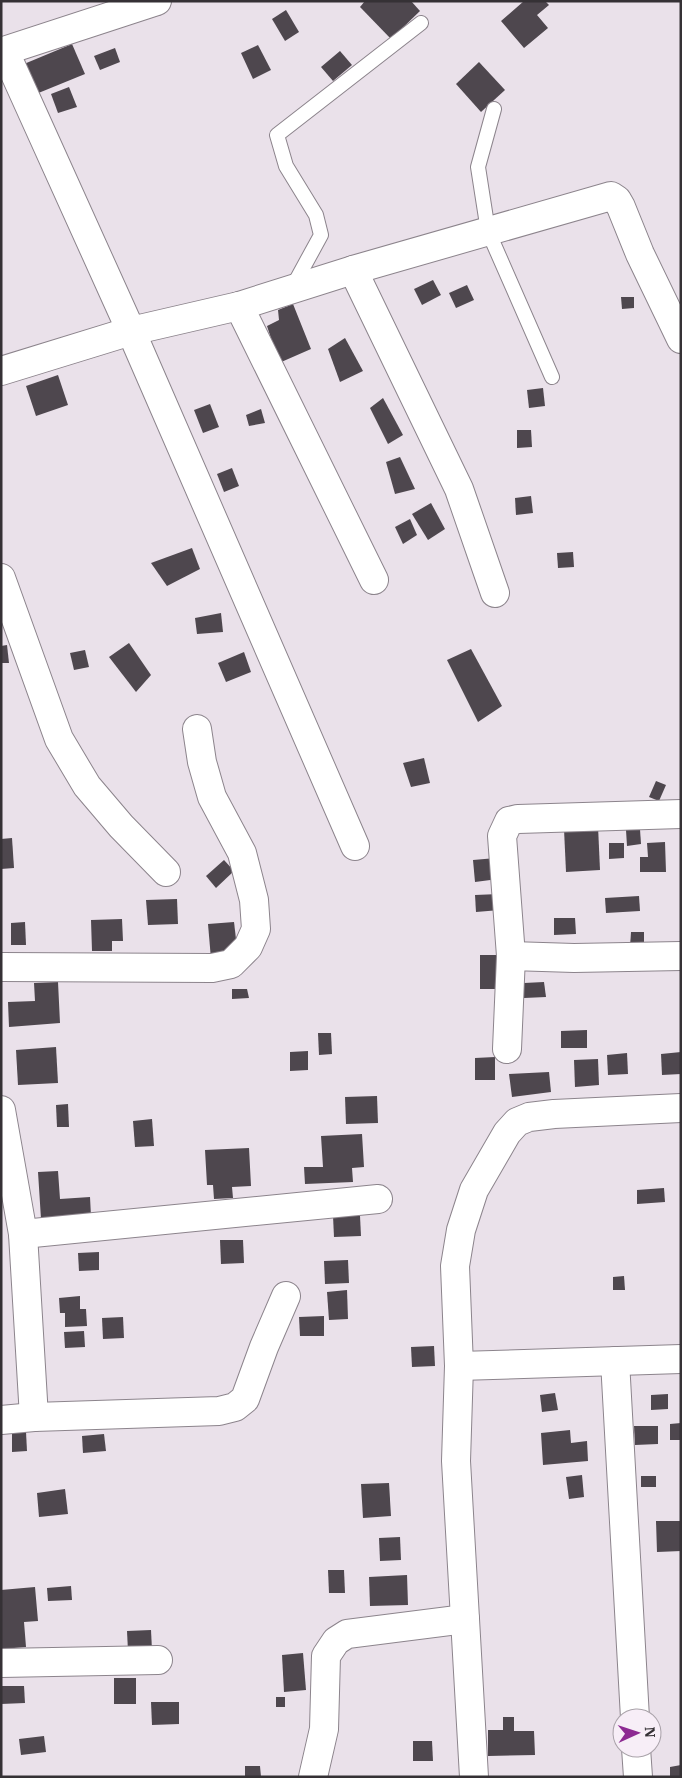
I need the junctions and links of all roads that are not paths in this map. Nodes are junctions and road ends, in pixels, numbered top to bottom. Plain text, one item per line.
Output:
1 (157, 1) edge
2 (422, 23) dead end
3 (3, 52) edge
4 (494, 110) dead end
5 (488, 231) junction
6 (353, 270) junction
7 (291, 289) junction
8 (239, 306) junction
9 (131, 331) junction
10 (681, 340) edge
11 (1, 371) edge
12 (552, 377) dead end
13 (1, 578) edge
14 (374, 580) dead end
15 (495, 593) dead end
16 (197, 729) dead end
17 (681, 814) edge
18 (355, 846) dead end
19 (166, 872) dead end
20 (511, 956) junction
21 (681, 956) edge
22 (1, 967) edge
23 (507, 1049) dead end
24 (681, 1108) edge
25 (1, 1110) edge
26 (378, 1199) dead end
27 (23, 1234) junction
28 (286, 1296) dead end
29 (681, 1359) edge
30 (615, 1362) junction
31 (459, 1366) junction
32 (34, 1417) junction
33 (1, 1420) edge
34 (465, 1619) junction
35 (158, 1660) dead end
36 (1, 1663) edge
37 (634, 1708) edge
38 (637, 1758) edge
39 (313, 1777) edge
40 (474, 1777) edge
41 (638, 1777) edge

1 - 3 street
2 - 7 lane
3 - 9 street
4 - 5 lane
5 - 6 street
5 - 10 street
5 - 12 lane
6 - 7 street
6 - 15 street
7 - 8 street
8 - 9 street
8 - 14 street
9 - 11 street
9 - 18 street
13 - 19 street
16 - 22 street
17 - 20 street
20 - 21 street
20 - 23 street
24 - 31 street
25 - 27 street
26 - 27 street
27 - 32 street
28 - 32 street
29 - 30 street
30 - 31 street
30 - 37 street
31 - 34 street
32 - 33 street
34 - 39 street
34 - 40 street
35 - 36 street
38 - 41 street

